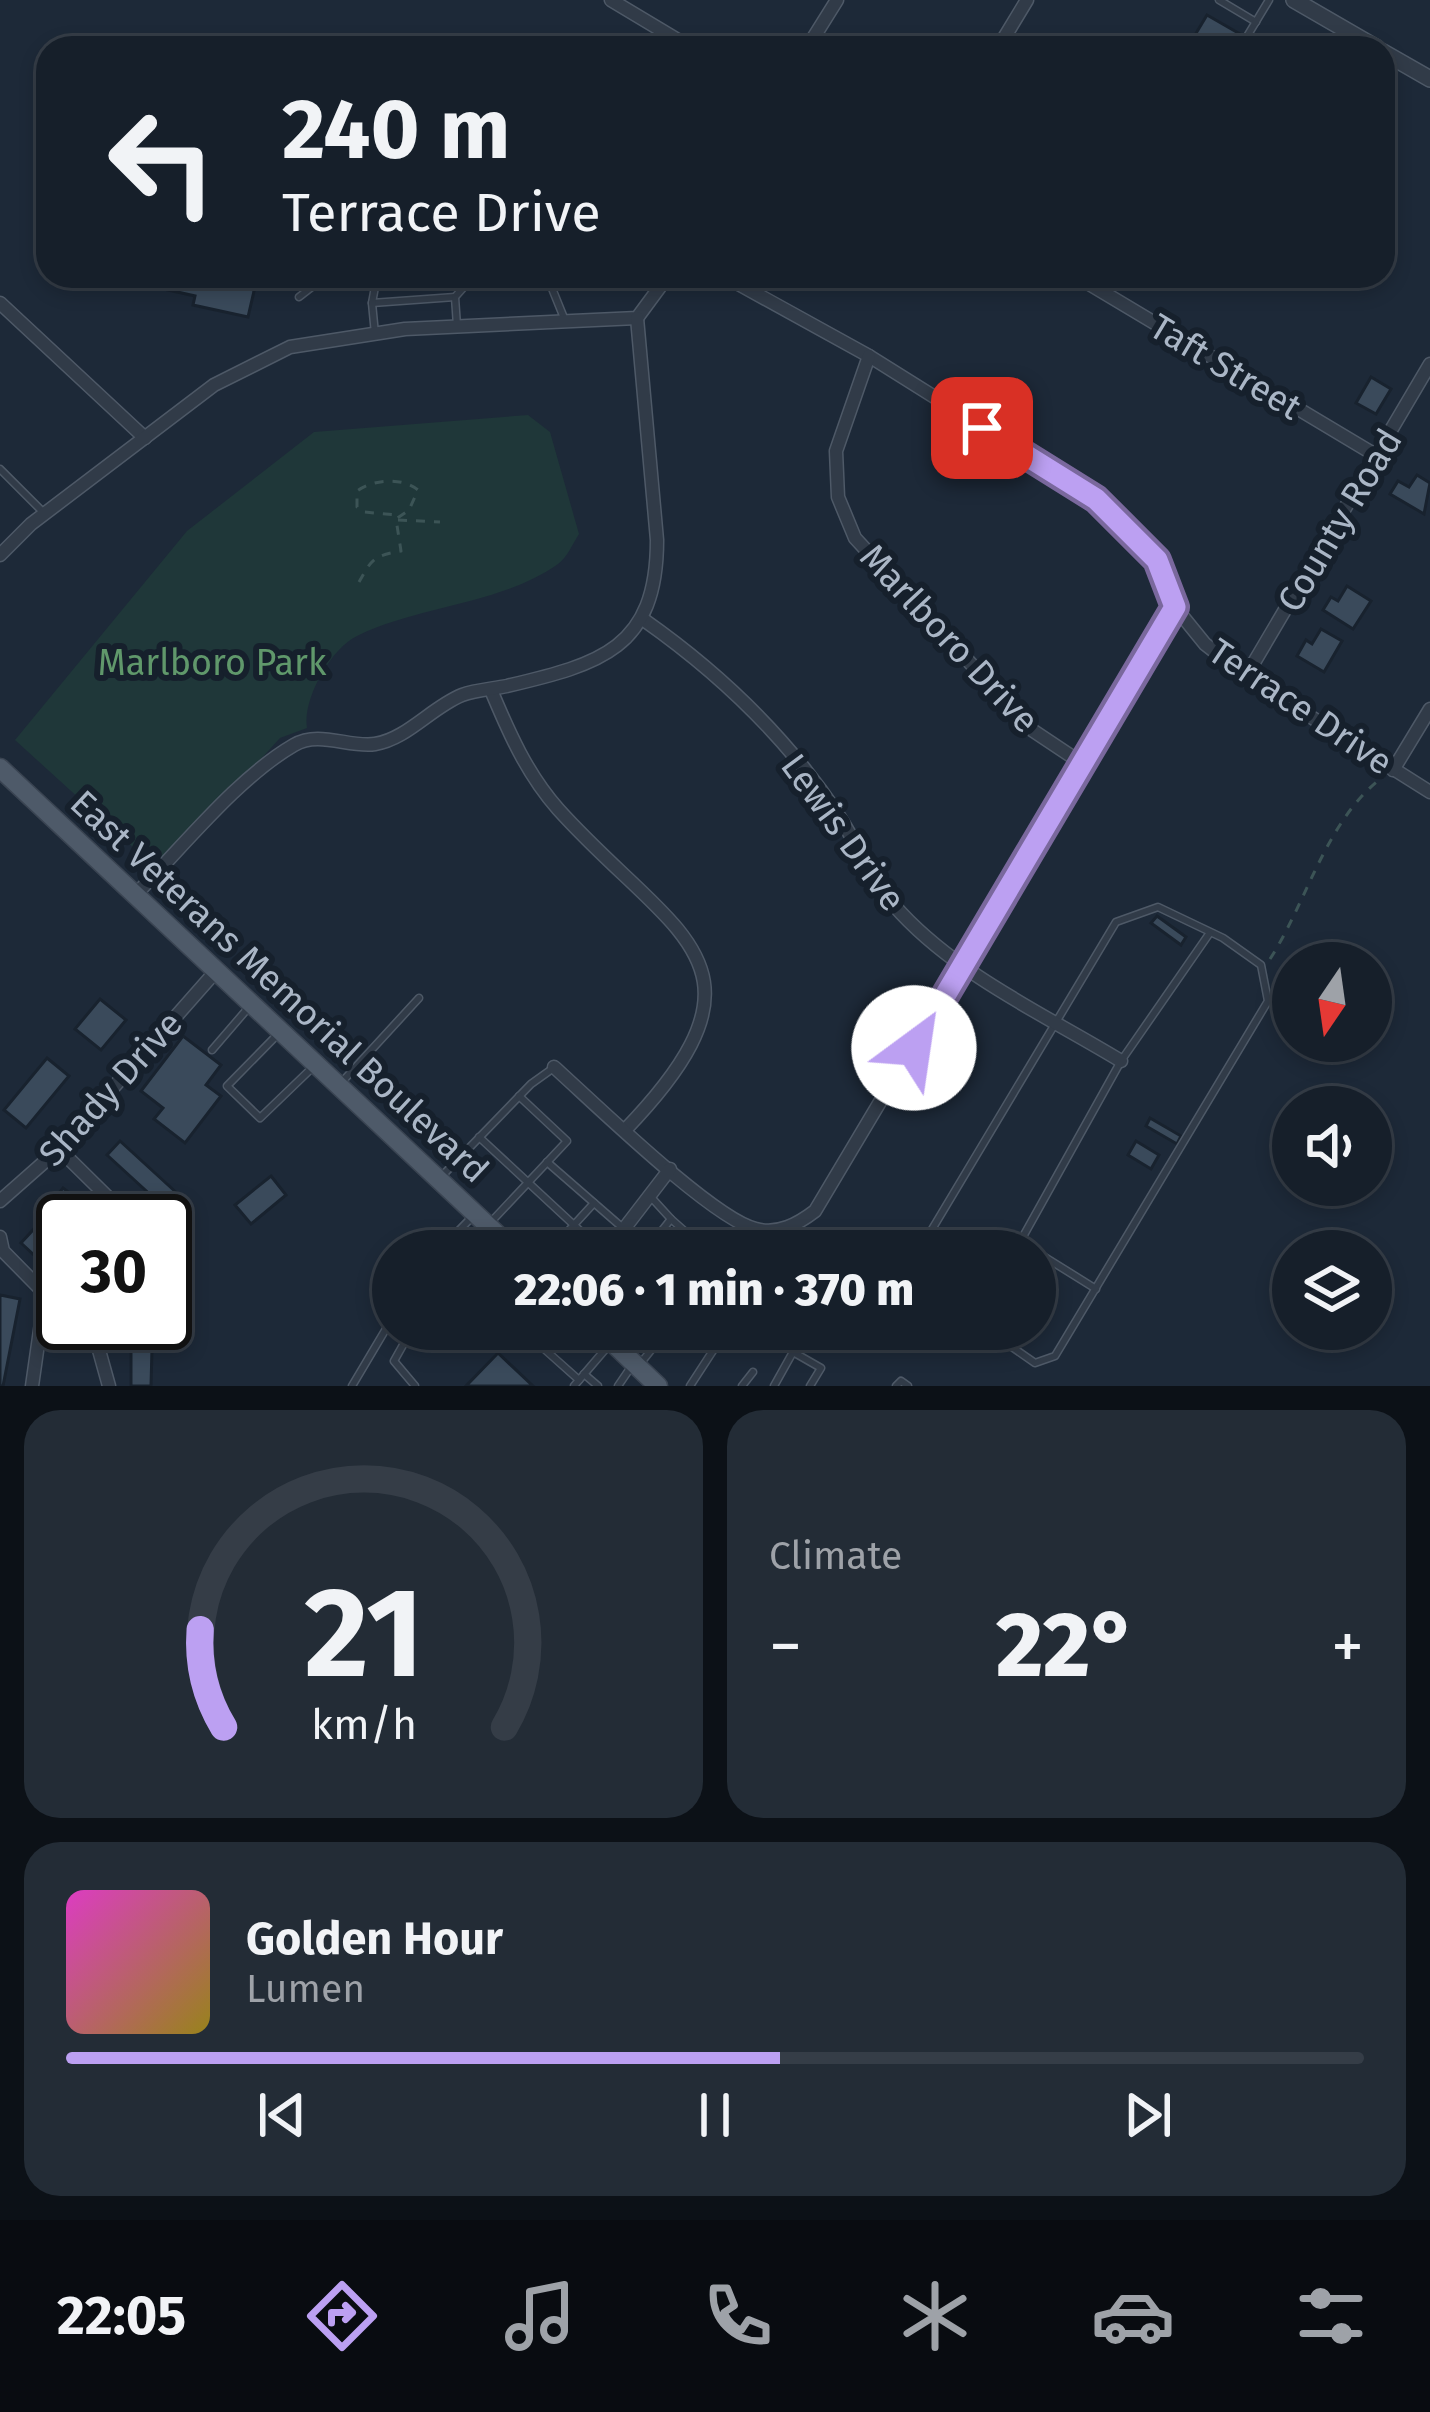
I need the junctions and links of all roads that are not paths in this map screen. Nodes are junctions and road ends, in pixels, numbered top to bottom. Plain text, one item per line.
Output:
1 (611, 0) edge
2 (837, 0) edge
3 (1027, 0) edge
4 (1219, 0) edge
5 (1269, 0) edge
6 (1294, 0) edge
7 (1256, 22) junction
8 (671, 36) edge
9 (815, 36) edge
10 (1005, 36) edge
11 (1248, 36) edge
12 (1356, 36) edge
13 (1395, 59) edge
14 (1430, 79) edge
15 (311, 288) edge
16 (375, 288) edge
17 (463, 288) edge
18 (552, 288) edge
19 (659, 288) edge
20 (746, 288) edge
21 (1096, 288) edge
22 (299, 297) dead end
23 (454, 297) junction
24 (0, 303) edge
25 (372, 304) junction
26 (637, 318) junction
27 (566, 321) junction
28 (457, 326) junction
29 (375, 334) junction
30 (868, 356) junction
31 (1430, 364) edge
32 (145, 438) junction
33 (1377, 456) junction
34 (0, 470) edge
35 (45, 514) junction
36 (0, 555) edge
37 (1175, 607) junction
38 (644, 620) junction
39 (1246, 676) junction
40 (491, 690) junction
41 (1430, 710) edge
42 (1083, 764) junction
43 (0, 768) edge
44 (1393, 770) junction
45 (1430, 792) edge
46 (135, 895) junction
47 (1209, 934) junction
48 (964, 966) junction
49 (216, 971) junction
50 (419, 998) dead end
51 (252, 1004) junction
52 (1056, 1021) junction
53 (280, 1031) junction
54 (212, 1050) dead end
55 (1121, 1061) junction
56 (316, 1064) junction
57 (554, 1067) joint
58 (338, 1085) junction
59 (519, 1096) junction
60 (625, 1130) junction
61 (479, 1137) junction
62 (59, 1149) junction
63 (547, 1162) junction
64 (670, 1169) junction
65 (438, 1179) junction
66 (528, 1183) junction
67 (105, 1194) edge
68 (650, 1196) junction
69 (0, 1202) edge
70 (594, 1203) junction
71 (481, 1219) junction
72 (671, 1219) junction
73 (574, 1225) junction
74 (623, 1229) joint
75 (467, 1230) edge
76 (493, 1230) edge
77 (569, 1230) edge
78 (580, 1230) edge
79 (662, 1230) edge
80 (683, 1230) edge
81 (932, 1230) edge
82 (1027, 1230) edge
83 (0, 1237) edge
84 (1056, 1264) edge
85 (36, 1286) edge
86 (1096, 1289) junction
87 (37, 1350) edge
88 (99, 1350) edge
89 (374, 1350) edge
90 (400, 1350) edge
91 (545, 1350) edge
92 (599, 1350) edge
93 (622, 1350) edge
94 (649, 1350) edge
95 (713, 1350) edge
96 (1016, 1350) edge
97 (636, 1365) junction
98 (753, 1372) dead end
99 (579, 1380) edge
100 (32, 1386) edge
101 (109, 1386) edge
102 (352, 1386) edge
103 (415, 1386) edge
104 (598, 1386) edge
105 (618, 1386) edge
106 (658, 1386) edge
107 (690, 1386) edge
108 (742, 1386) edge
109 (773, 1386) edge
110 (810, 1386) edge
111 (896, 1386) edge
112 (908, 1386) edge

1 - 8 street
2 - 9 street
3 - 10 street
4 - 7 lane
5 - 7 lane
6 - 12 street
7 - 11 lane
13 - 14 street
15 - 22 lane
16 - 25 lane
17 - 23 lane
18 - 27 lane
19 - 26 street
20 - 30 street, Terrace Drive
21 - 33 street, Taft Street
23 - 25 lane
23 - 28 lane
24 - 32 street
25 - 29 lane
26 - 27 street
26 - 38 street
27 - 28 street
28 - 29 street
29 - 32 street
30 - 37 street, Terrace Drive
30 - 42 street, Marlboro Drive
31 - 33 street, County Road
32 - 35 street
33 - 39 street, County Road
34 - 35 lane
35 - 36 street
37 - 39 street, Terrace Drive
37 - 42 street
38 - 40 street
38 - 48 street, Lewis Drive
39 - 44 street, Terrace Drive
40 - 46 street
40 - 60 street
41 - 44 street
42 - 48 street
43 - 46 main road, East Veterans Memorial Boulevard
44 - 45 street, Terrace Drive
46 - 49 main road, East Veterans Memorial Boulevard
47 - 52 lane
47 - 55 lane
47 - 86 lane
48 - 52 street, Lewis Drive
48 - 64 street
49 - 51 main road, East Veterans Memorial Boulevard
49 - 62 street, Shady Drive
50 - 58 lane
51 - 53 main road, East Veterans Memorial Boulevard
51 - 54 lane
52 - 55 street, Lewis Drive
52 - 81 lane
53 - 56 main road, East Veterans Memorial Boulevard
53 - 56 lane
55 - 82 lane
56 - 58 main road, East Veterans Memorial Boulevard
57 - 59 lane
57 - 60 street
58 - 65 main road, East Veterans Memorial Boulevard
59 - 61 lane
59 - 63 lane
60 - 64 street
61 - 65 lane
61 - 66 lane
62 - 67 street
62 - 69 street, Shady Drive
63 - 66 lane
63 - 70 lane
64 - 68 street
65 - 71 main road, East Veterans Memorial Boulevard
66 - 71 lane
66 - 73 lane
68 - 72 lane
68 - 74 street
70 - 73 lane
70 - 74 lane
71 - 75 lane
71 - 76 main road, East Veterans Memorial Boulevard
72 - 79 lane
72 - 80 lane
73 - 77 lane
73 - 78 lane
83 - 85 street
84 - 86 lane
86 - 96 lane
87 - 100 street
88 - 101 street
89 - 102 lane
90 - 103 lane
91 - 99 lane
92 - 99 lane
93 - 97 main road
94 - 97 lane
95 - 107 lane
97 - 105 lane
97 - 106 main road
98 - 108 lane
99 - 104 lane
109 - 110 lane
111 - 112 lane

